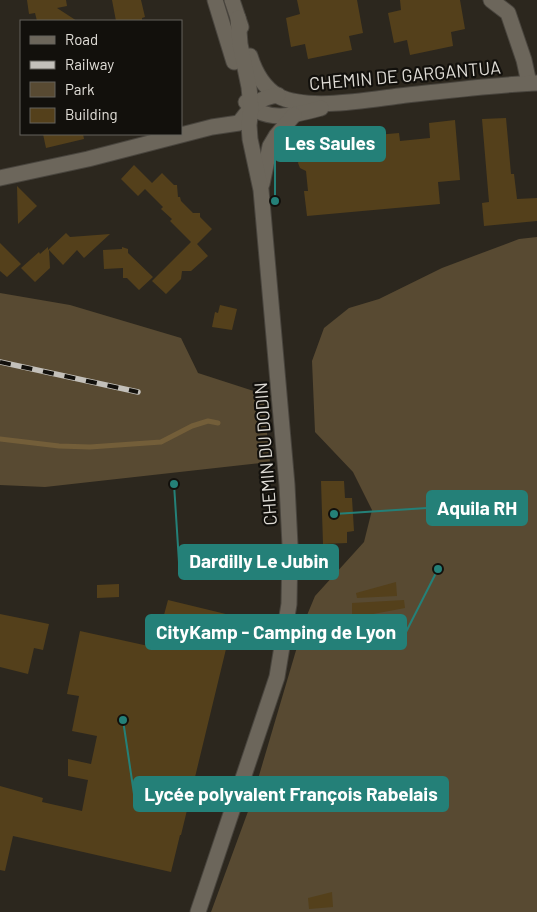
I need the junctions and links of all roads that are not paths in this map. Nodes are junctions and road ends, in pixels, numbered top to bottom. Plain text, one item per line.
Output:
1 (215, 0) edge
2 (232, 0) edge
3 (498, 2) edge
4 (238, 18) junction
5 (533, 83) edge
6 (278, 95) junction
7 (336, 102) junction
8 (251, 108) junction
9 (294, 115) junction
10 (181, 135) edge
11 (182, 135) edge
12 (0, 178) edge
13 (260, 190) junction
14 (198, 912) edge

1 - 8 street
2 - 4 street
3 - 5 street
4 - 6 street, CHEMIN DE GARGANTUA
4 - 8 street, CHEMIN DU DODIN
5 - 7 street, CHEMIN DE GARGANTUA
6 - 7 street, CHEMIN DE GARGANTUA
6 - 8 street
7 - 9 street
8 - 9 street
8 - 11 street
8 - 13 street, CHEMIN DU DODIN
9 - 13 street, CHEMIN DU DODIN
10 - 12 street
13 - 14 street, CHEMIN DU DODIN

